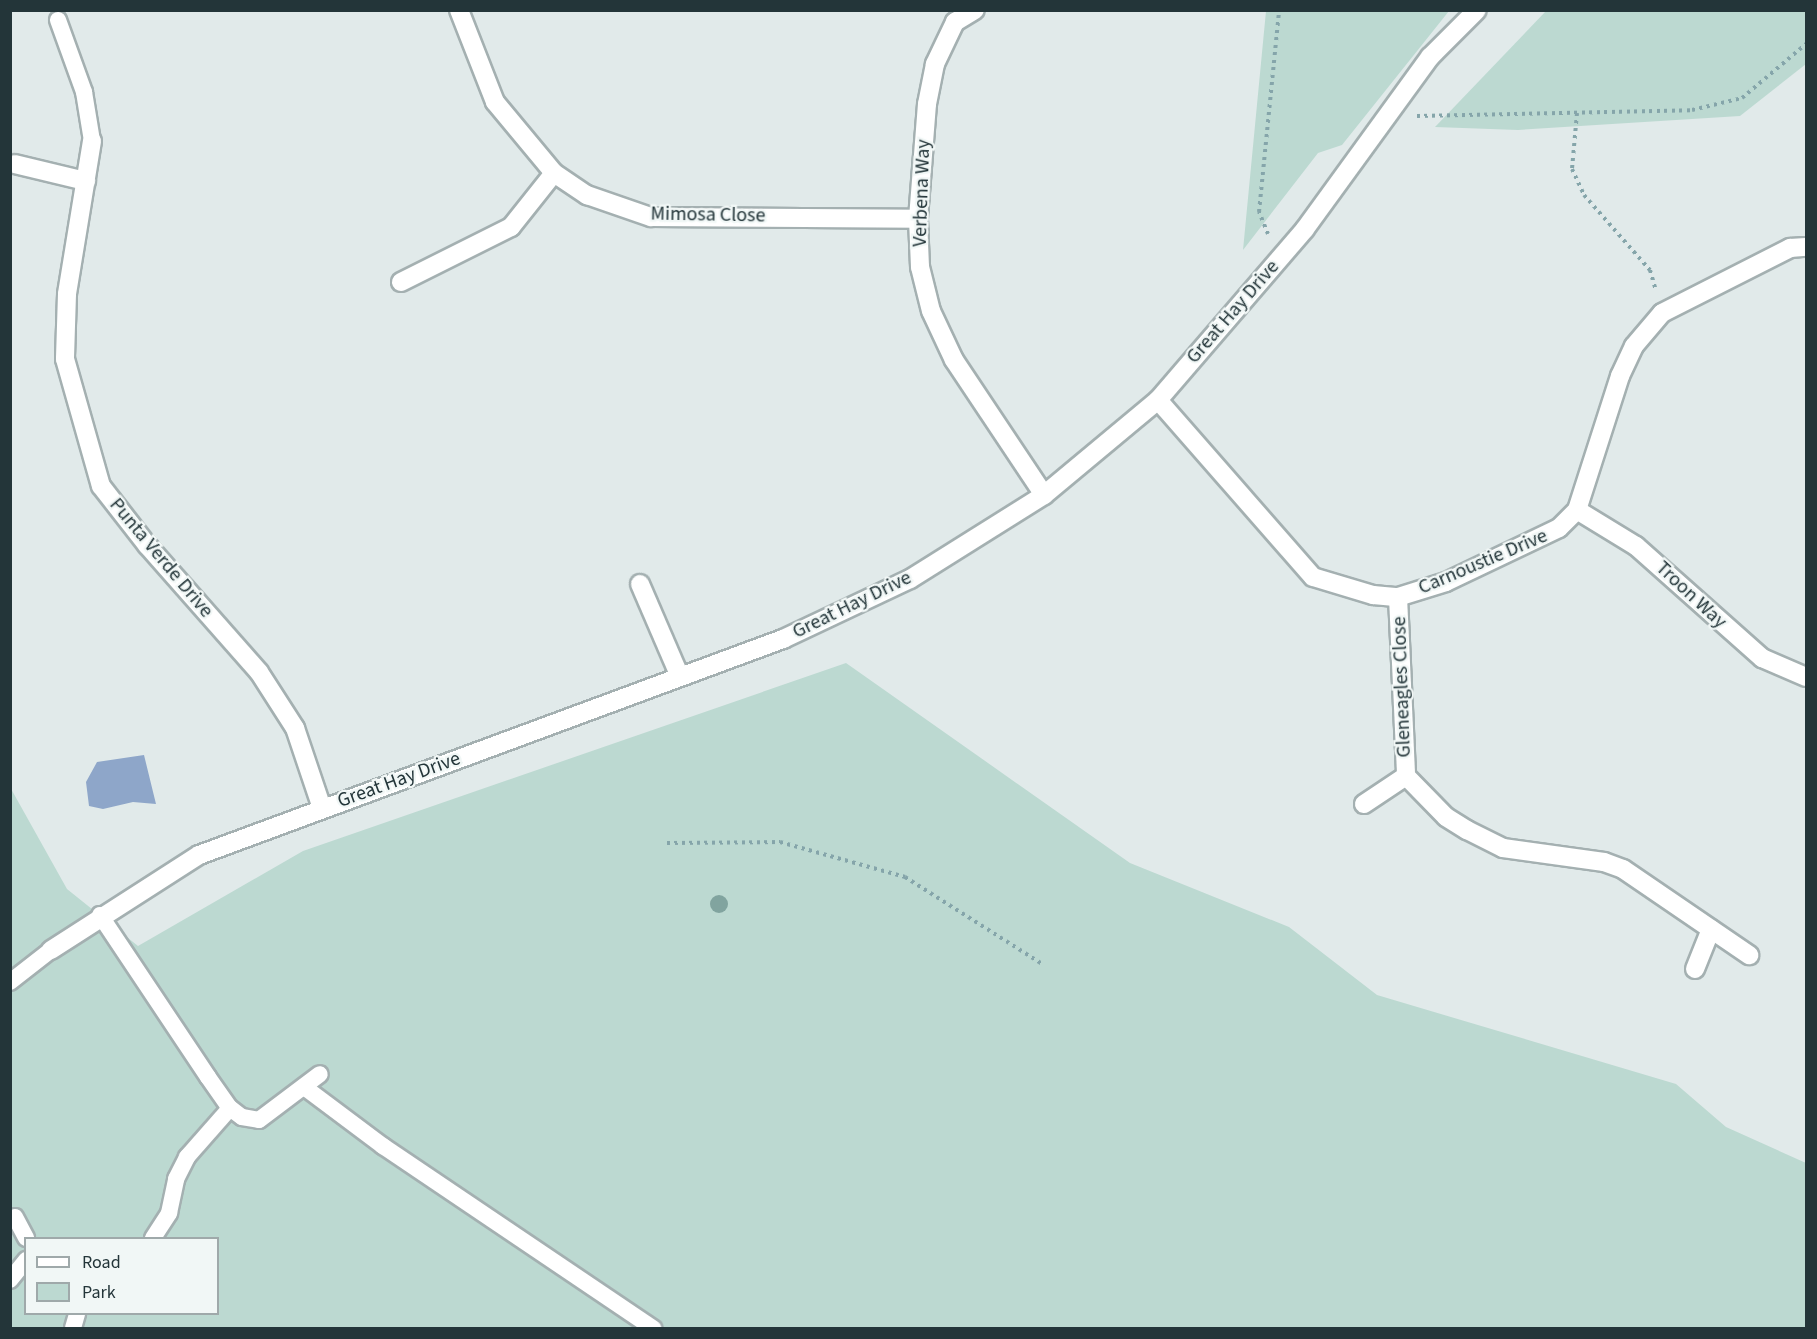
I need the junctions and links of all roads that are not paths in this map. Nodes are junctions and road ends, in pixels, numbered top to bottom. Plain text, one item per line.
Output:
1 (459, 10) edge
2 (975, 10) edge
3 (1477, 10) edge
4 (950, 16) edge
5 (58, 20) dead end
6 (92, 141) joint
7 (15, 164) dead end
8 (554, 174) junction
9 (86, 181) junction
10 (918, 219) junction
11 (1806, 247) edge
12 (401, 282) dead end
13 (1158, 400) junction
14 (1044, 495) junction
15 (1577, 510) junction
16 (640, 584) dead end
17 (1398, 597) junction
18 (680, 677) junction
19 (1806, 677) edge
20 (1406, 776) junction
21 (1364, 804) dead end
22 (322, 808) junction
23 (100, 915) junction
24 (1712, 929) junction
25 (51, 950) joint
26 (1749, 955) dead end
27 (1695, 969) dead end
28 (10, 981) edge
29 (320, 1074) dead end
30 (303, 1087) junction
31 (230, 1108) junction
32 (15, 1217) dead end
33 (25, 1237) edge
34 (154, 1237) edge
35 (24, 1262) edge
36 (10, 1280) edge
37 (653, 1329) edge

1 - 8 street, Mimosa Close
2 - 4 street
3 - 13 street, Great Hay Drive
4 - 10 street, Verbena Way
5 - 6 lane
6 - 9 street, Punta Verde Drive
7 - 9 street
8 - 10 street, Mimosa Close
8 - 12 street
9 - 22 street, Punta Verde Drive
10 - 14 street, Verbena Way
11 - 15 street, Carnoustie Drive
13 - 14 street, Great Hay Drive
13 - 17 street, Carnoustie Drive
14 - 18 street, Great Hay Drive
15 - 17 street, Carnoustie Drive
15 - 19 street, Troon Way
16 - 18 street
17 - 20 street, Gleneagles Close
18 - 22 street, Great Hay Drive
20 - 21 street
20 - 24 street, Gleneagles Close
22 - 23 street, Great Hay Drive
23 - 25 street, Great Hay Drive
23 - 31 lane
24 - 26 street, Gleneagles Close
24 - 27 street
25 - 28 lane
29 - 30 lane
30 - 31 lane
30 - 37 lane
31 - 34 lane
32 - 33 lane
35 - 36 lane

